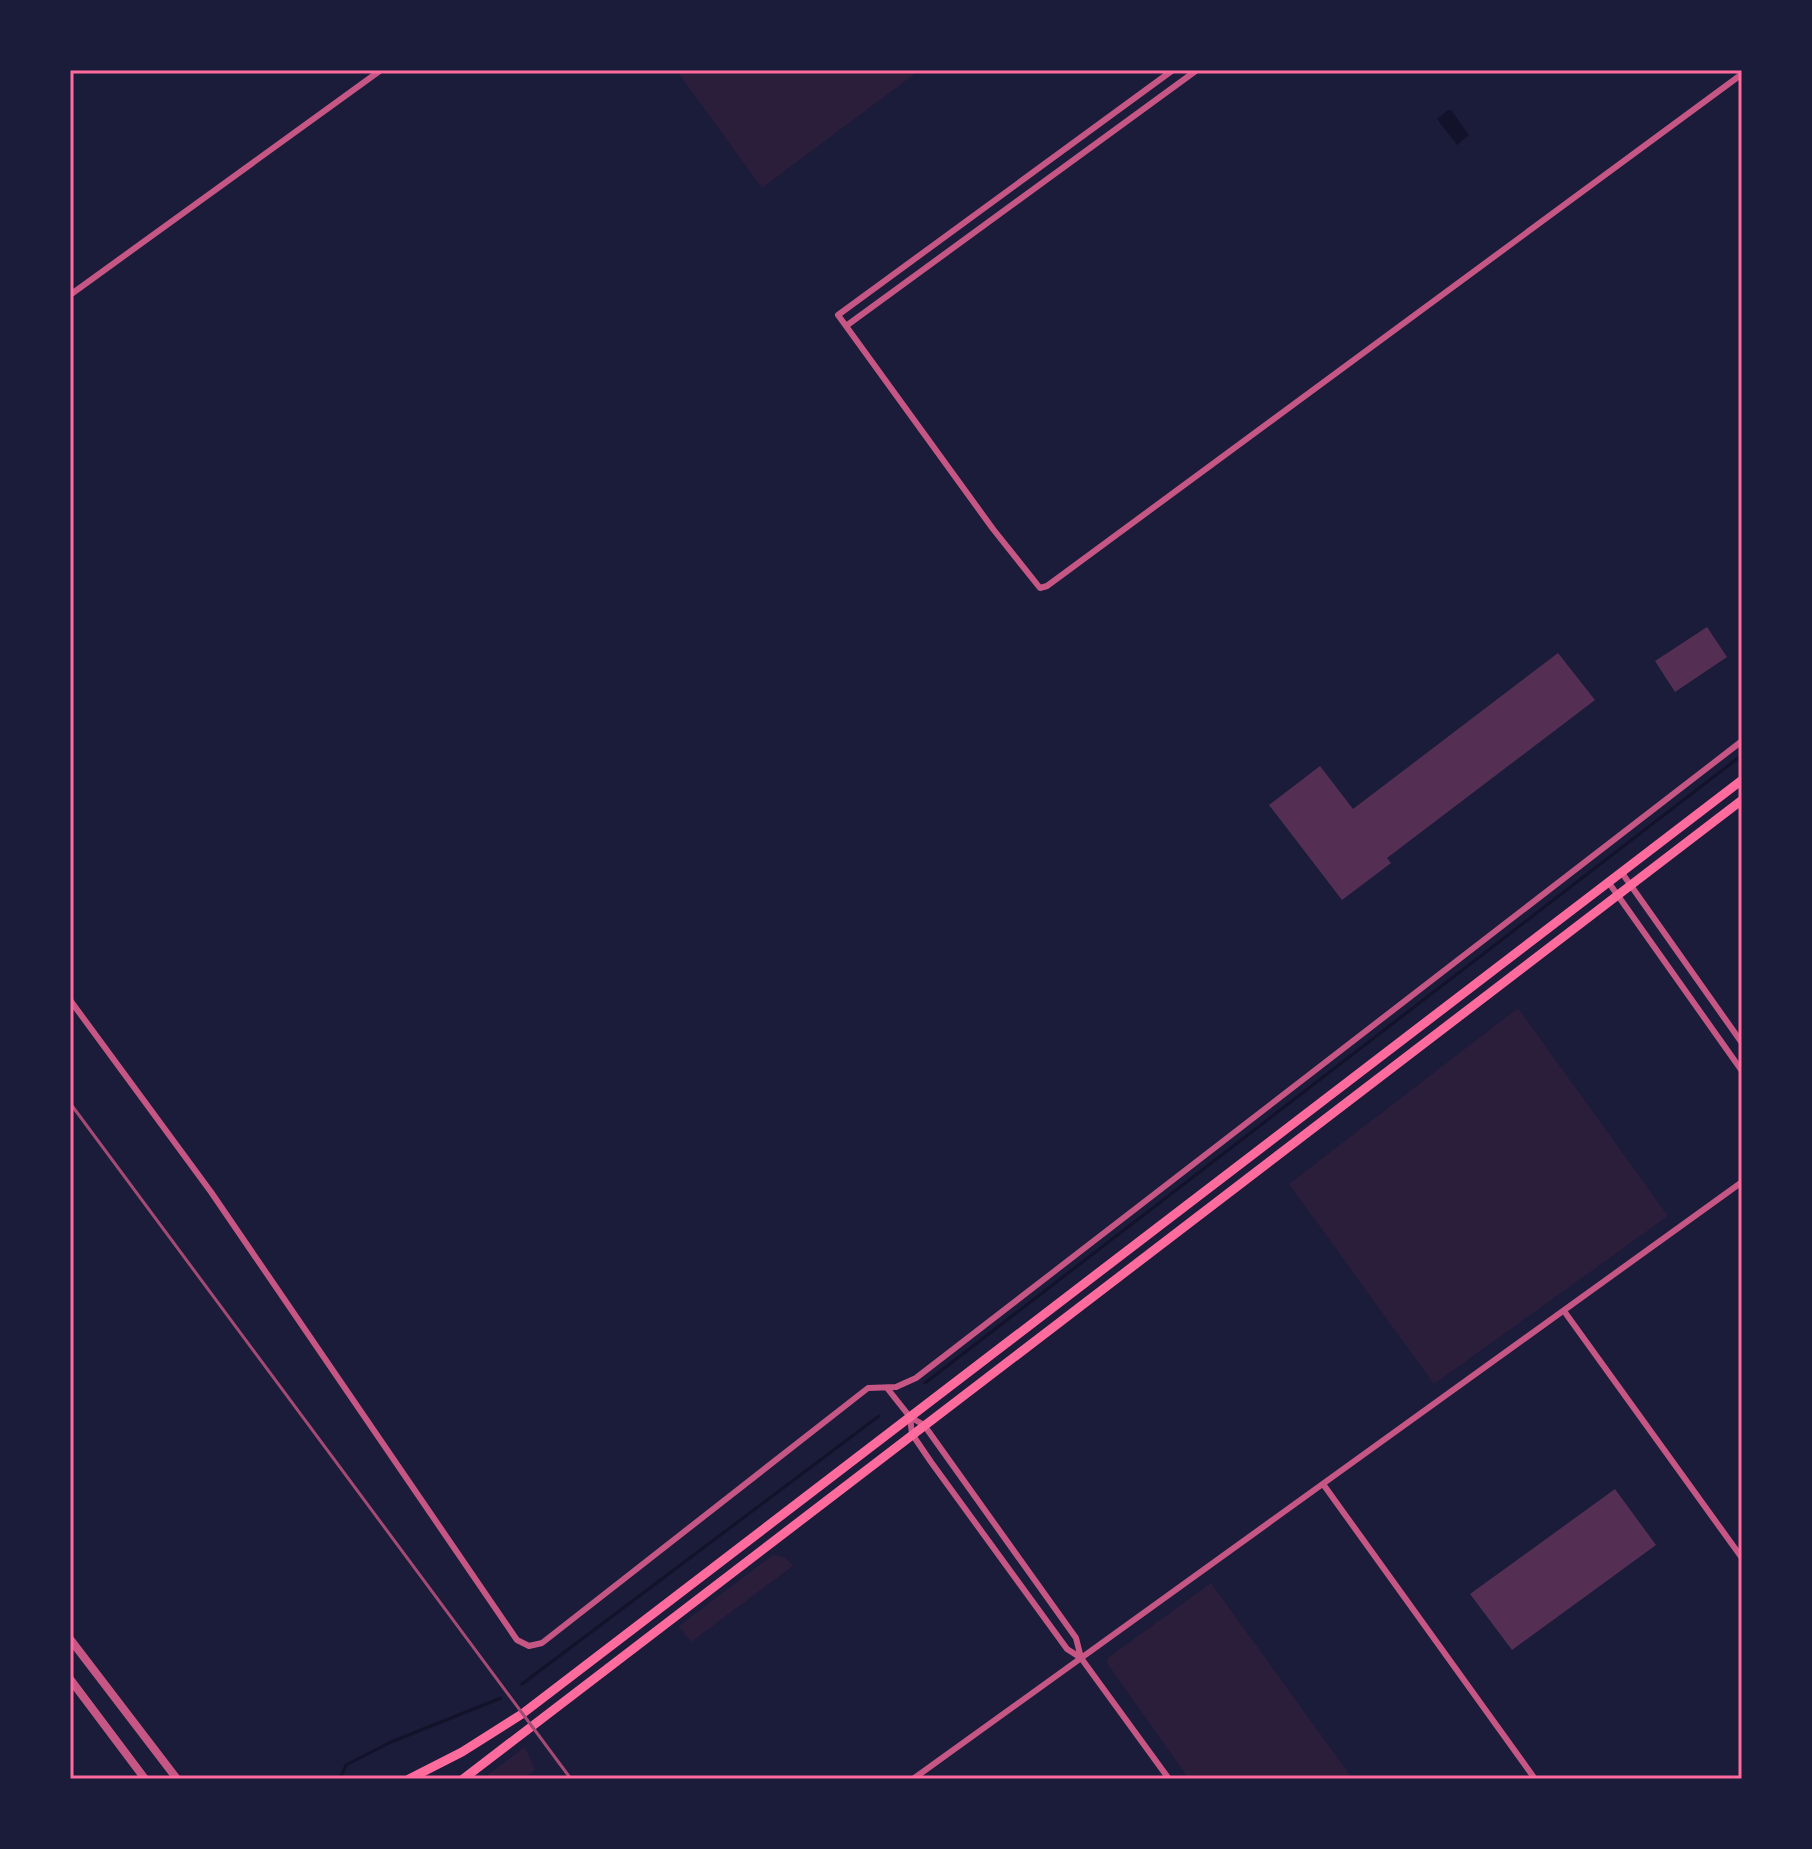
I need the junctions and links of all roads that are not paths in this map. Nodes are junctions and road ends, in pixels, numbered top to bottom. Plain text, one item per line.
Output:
1 (381, 70) edge
2 (1173, 70) edge
3 (1197, 70) edge
4 (1742, 74) edge
5 (70, 295) edge
6 (846, 326) junction
7 (1742, 741) edge
8 (1742, 780) edge
9 (1742, 800) edge
10 (1688, 822) junction
11 (1697, 834) junction
12 (1622, 873) junction
13 (1609, 883) junction
14 (1630, 885) junction
15 (1617, 895) junction
16 (70, 1000) edge
17 (1742, 1043) edge
18 (1742, 1071) edge
19 (1742, 1182) edge
20 (1564, 1311) junction
21 (887, 1388) junction
22 (910, 1417) junction
23 (924, 1425) junction
24 (912, 1434) junction
25 (1323, 1484) junction
26 (1742, 1558) edge
27 (70, 1639) edge
28 (1081, 1658) junction
29 (70, 1679) edge
30 (145, 1779) edge
31 (177, 1779) edge
32 (409, 1779) edge
33 (463, 1779) edge
34 (913, 1779) edge
35 (1169, 1779) edge
36 (1535, 1779) edge

1 - 5 street
2 - 6 street
3 - 6 street
4 - 6 street
7 - 21 street
8 - 10 main road
9 - 11 main road
10 - 11 main road
10 - 12 main road
11 - 14 main road
12 - 13 main road
12 - 14 street
13 - 15 street
13 - 22 main road
14 - 15 main road
14 - 17 street
15 - 18 street
15 - 23 main road
16 - 21 street
19 - 20 street
20 - 25 street
20 - 26 street
21 - 22 street
22 - 23 street
22 - 24 street
22 - 32 main road
23 - 24 main road
23 - 28 street
24 - 28 street
24 - 33 main road
25 - 28 street
25 - 36 street
27 - 31 street
28 - 34 street
28 - 35 street
29 - 30 street

